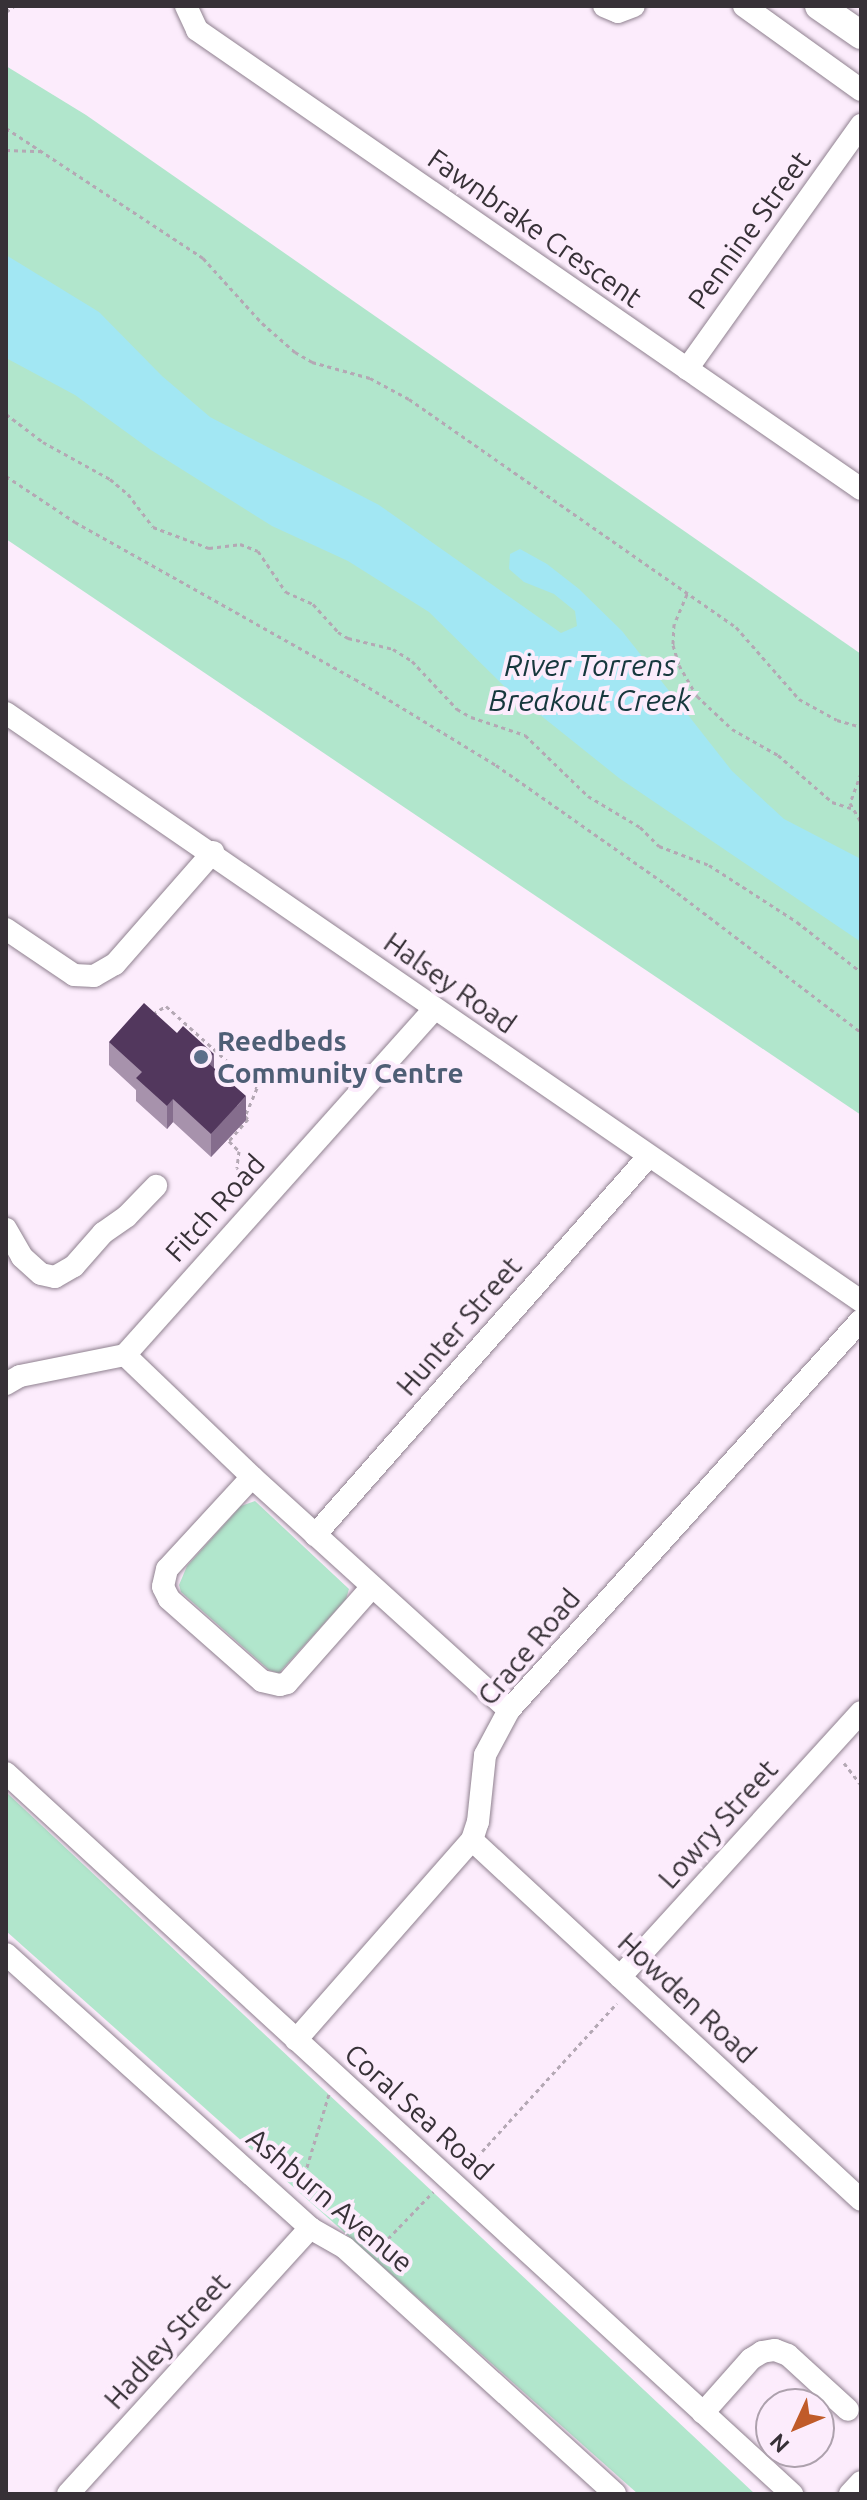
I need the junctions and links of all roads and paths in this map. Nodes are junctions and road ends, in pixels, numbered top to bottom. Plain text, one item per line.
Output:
1 (14, 6) edge
2 (186, 6) edge
3 (604, 6) edge
4 (634, 6) edge
5 (744, 6) edge
6 (819, 6) edge
7 (6, 12) edge
8 (861, 35) edge
9 (861, 90) edge
10 (861, 125) edge
11 (6, 128) edge
12 (6, 150) edge
13 (42, 151) junction
14 (687, 369) junction
15 (6, 414) edge
16 (6, 476) edge
17 (861, 489) edge
18 (688, 592) junction
19 (6, 713) edge
20 (860, 728) edge
21 (861, 773) edge
22 (851, 808) junction
23 (861, 822) edge
24 (213, 852) junction
25 (6, 929) edge
26 (861, 972) edge
27 (434, 1009) junction
28 (144, 1021) edge
29 (861, 1032) edge
30 (648, 1157) junction
31 (251, 1181) dead end
32 (156, 1186) dead end
33 (6, 1229) edge
34 (861, 1301) edge
35 (861, 1320) edge
36 (125, 1355) junction
37 (11, 1373) edge
38 (252, 1477) junction
39 (315, 1535) junction
40 (372, 1587) junction
41 (509, 1710) junction
42 (861, 1712) edge
43 (831, 1745) junction
44 (6, 1773) edge
45 (861, 1785) edge
46 (472, 1840) junction
47 (6, 1954) edge
48 (626, 1982) junction
49 (296, 2040) junction
50 (335, 2076) junction
51 (450, 2181) junction
52 (861, 2200) edge
53 (302, 2220) junction
54 (364, 2264) junction
55 (848, 2410) dead end
56 (703, 2413) junction
57 (861, 2482) edge
58 (68, 2494) edge
59 (615, 2494) edge
60 (792, 2494) edge
61 (850, 2494) edge

1 - 7 path
2 - 14 street, Fawnbrake Crescent
3 - 4 street
5 - 9 street
6 - 8 main road
10 - 14 street, Pennine Street
11 - 13 path
12 - 13 path
13 - 18 path
14 - 17 street, Fawnbrake Crescent
15 - 26 path
16 - 29 path
18 - 20 path
18 - 22 path
19 - 24 street, Halsey Road
21 - 22 path
22 - 23 path
24 - 25 street
24 - 27 street, Halsey Road
27 - 30 street, Halsey Road
27 - 36 street, Fitch Road
28 - 31 path
30 - 34 street, Halsey Road
30 - 39 street, Hunter Street
32 - 33 street
35 - 41 street, Crace Road
36 - 37 street
36 - 38 street
38 - 39 street
38 - 40 street
39 - 40 street
40 - 41 street
41 - 46 street, Crace Road
42 - 43 street, Lowry Street
43 - 45 path
43 - 48 street, Lowry Street
44 - 49 street, Coral Sea Road
46 - 48 street, Howden Road
46 - 49 street, Crace Road
47 - 53 street, Ashburn Avenue
48 - 51 path
48 - 52 street, Howden Road
49 - 50 street, Coral Sea Road
50 - 51 street, Coral Sea Road
50 - 53 path
51 - 54 path
51 - 56 street, Coral Sea Road
53 - 54 street, Ashburn Avenue
53 - 58 street, Hadley Street
54 - 59 street, Ashburn Avenue
55 - 56 street
56 - 60 street, Coral Sea Road
57 - 61 street

